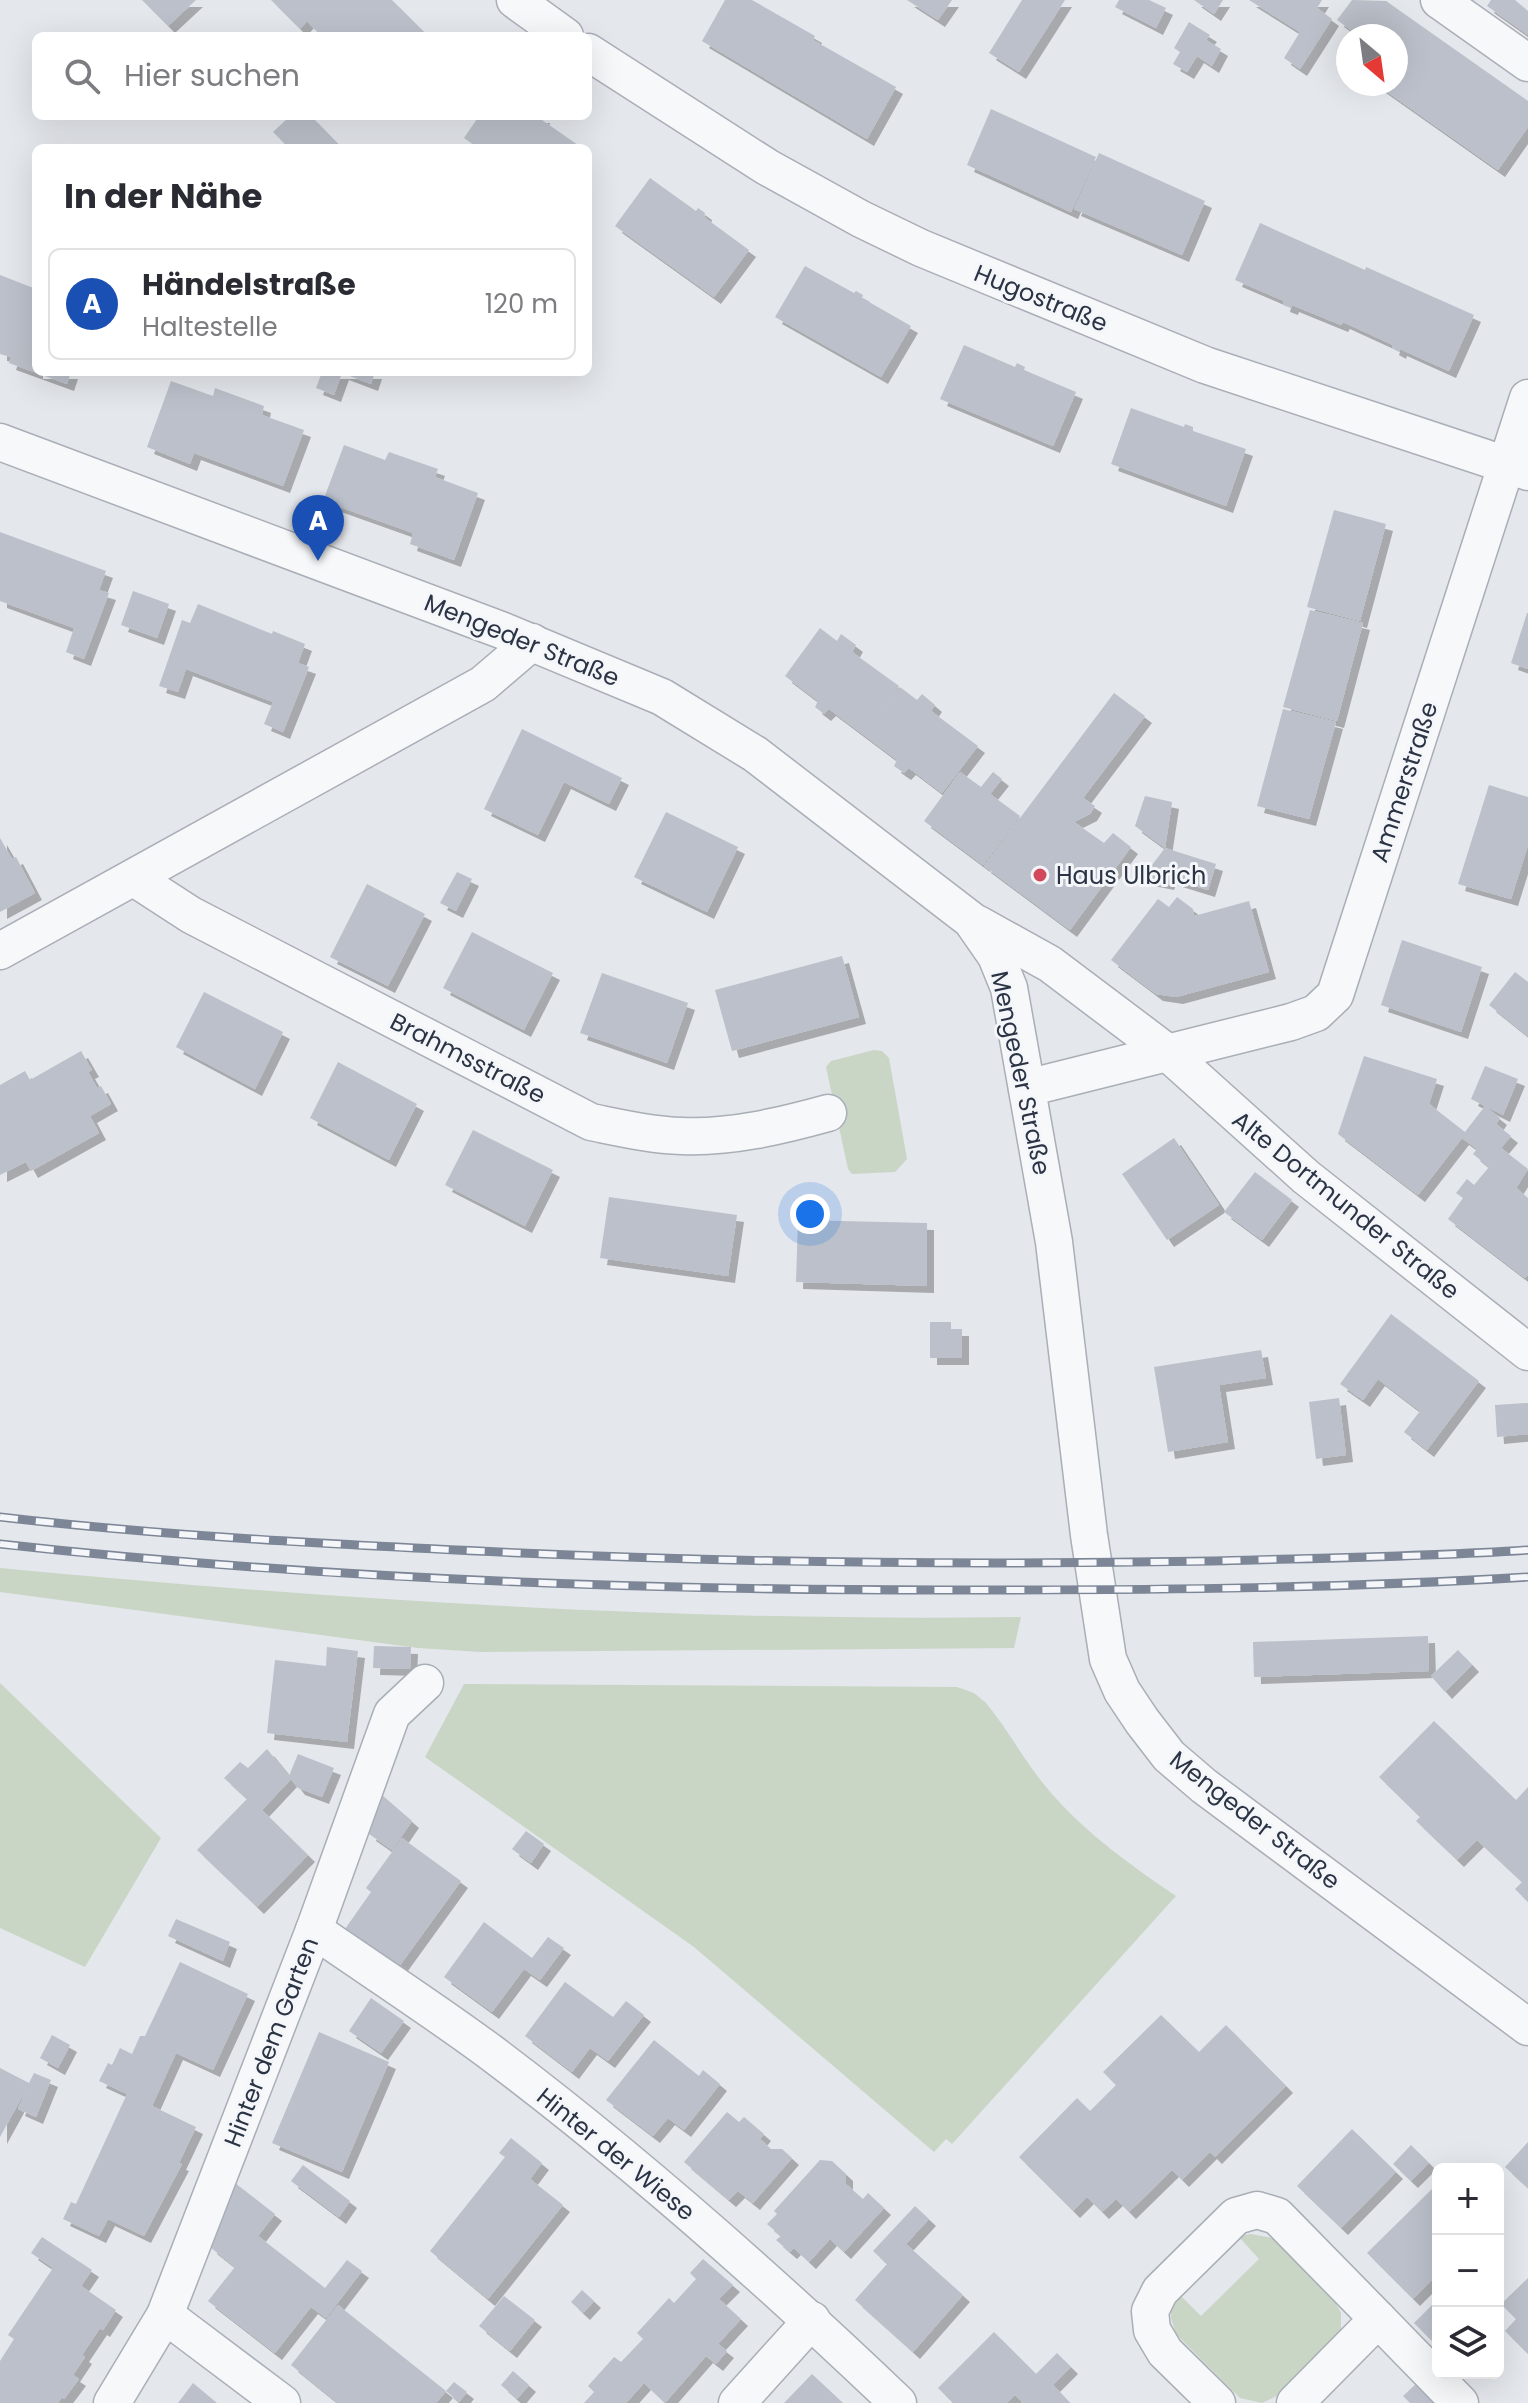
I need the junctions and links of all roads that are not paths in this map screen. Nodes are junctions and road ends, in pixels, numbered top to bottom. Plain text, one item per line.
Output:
1 (515, 0) edge
2 (1439, 0) edge
3 (559, 32) edge
4 (592, 55) edge
5 (1528, 63) edge
6 (1528, 398) edge
7 (0, 442) edge
8 (1518, 468) edge
9 (532, 642) junction
10 (134, 878) junction
11 (971, 920) junction
12 (0, 951) edge
13 (1168, 1053) junction
14 (1027, 1088) junction
15 (828, 1113) dead end
16 (1528, 1352) edge
17 (425, 1683) dead end
18 (314, 1930) junction
19 (1528, 2027) edge
20 (165, 2315) junction
21 (1378, 2319) junction
22 (812, 2320) junction
23 (112, 2403) edge
24 (282, 2403) edge
25 (737, 2403) edge
26 (898, 2403) edge
27 (1217, 2403) edge
28 (1295, 2403) edge
29 (1460, 2403) edge

1 - 3 street
2 - 5 street
4 - 8 street, Hugostraße
6 - 8 street, Ammerstraße
7 - 9 street, Mengeder Straße
8 - 13 street, Ammerstraße
9 - 10 street
9 - 11 street, Mengeder Straße
10 - 12 street
10 - 15 street, Brahmsstraße
11 - 13 street
11 - 14 street, Mengeder Straße
13 - 14 street, Ammerstraße
13 - 16 street, Alte Dortmunder Straße
14 - 19 street, Mengeder Straße
17 - 18 street, Hinter dem Garten
18 - 20 street, Hinter dem Garten
18 - 22 street, Hinter der Wiese
20 - 23 street, Hinter dem Garten
20 - 24 street
21 - 27 street
21 - 28 street
21 - 29 street
22 - 25 street
22 - 26 street, Hinter der Wiese

